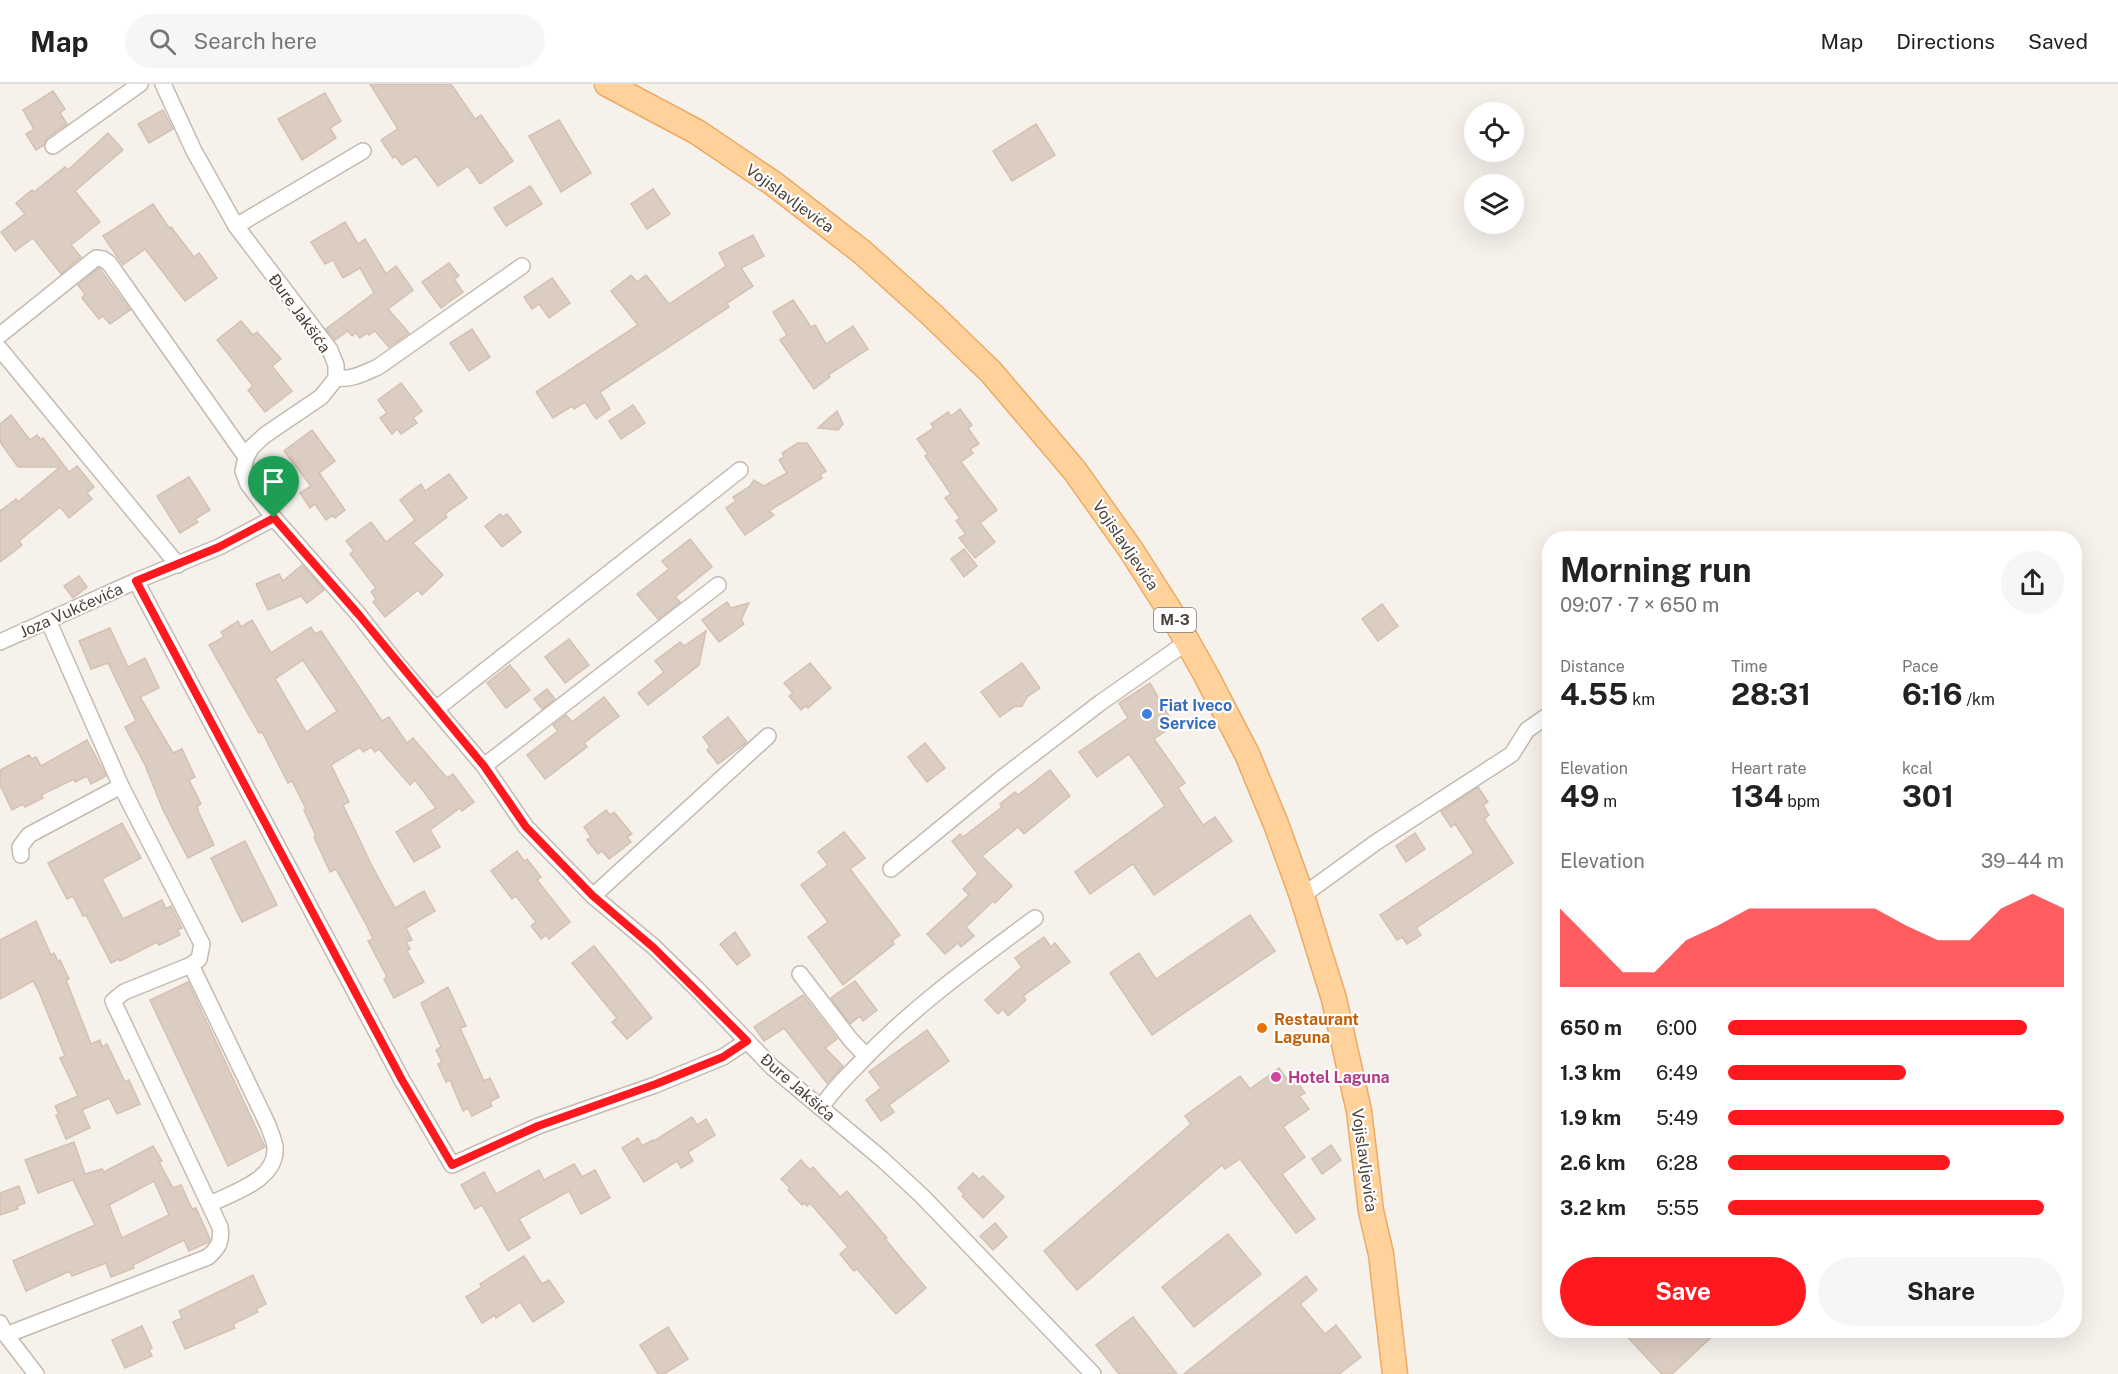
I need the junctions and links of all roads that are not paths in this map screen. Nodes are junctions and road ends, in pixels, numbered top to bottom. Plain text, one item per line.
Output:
1 (140, 84) edge
2 (163, 84) edge
3 (606, 84) edge
4 (53, 146) dead end
5 (363, 151) dead end
6 (236, 226) junction
7 (522, 266) dead end
8 (0, 335) edge
9 (0, 349) edge
10 (336, 378) junction
11 (246, 457) junction
12 (741, 470) dead end
13 (274, 518) junction
14 (178, 565) junction
15 (136, 581) junction
16 (718, 585) dead end
17 (48, 620) junction
18 (0, 642) edge
19 (1188, 642) junction
20 (436, 709) junction
21 (1542, 720) edge
22 (768, 736) dead end
23 (484, 766) junction
24 (121, 786) junction
25 (21, 855) dead end
26 (891, 870) dead end
27 (593, 896) junction
28 (1302, 896) junction
29 (1035, 918) dead end
30 (191, 965) junction
31 (800, 974) dead end
32 (747, 1041) junction
33 (866, 1056) junction
34 (821, 1108) junction
35 (210, 1204) junction
36 (3, 1329) edge
37 (36, 1374) edge
38 (1093, 1374) edge
39 (1395, 1374) edge

1 - 4 street
2 - 6 street, Đure Jakšića
3 - 19 main road, Vojislavljevića / M-3
5 - 6 street
6 - 10 street, Đure Jakšića
7 - 10 street
8 - 11 street
9 - 14 street
10 - 11 street
11 - 13 street, Đure Jakšića
12 - 20 street
13 - 14 street, Joza Vukčevića
13 - 20 street, Đure Jakšića
14 - 15 street, Joza Vukčevića
15 - 17 street, Joza Vukčevića
15 - 32 street
16 - 23 street
17 - 18 street, Joza Vukčevića
17 - 24 street
19 - 26 street
19 - 28 main road, Vojislavljevića / M-3
20 - 23 street, Đure Jakšića
21 - 28 street
22 - 27 street
23 - 27 street, Đure Jakšića
24 - 25 street
24 - 30 street
27 - 32 street, Đure Jakšića
28 - 39 main road, Vojislavljevića / M-3
29 - 33 street
30 - 35 street
30 - 35 street
31 - 33 street
32 - 34 street, Đure Jakšića
33 - 34 street
34 - 38 street, Đure Jakšića
35 - 36 street
36 - 37 street

